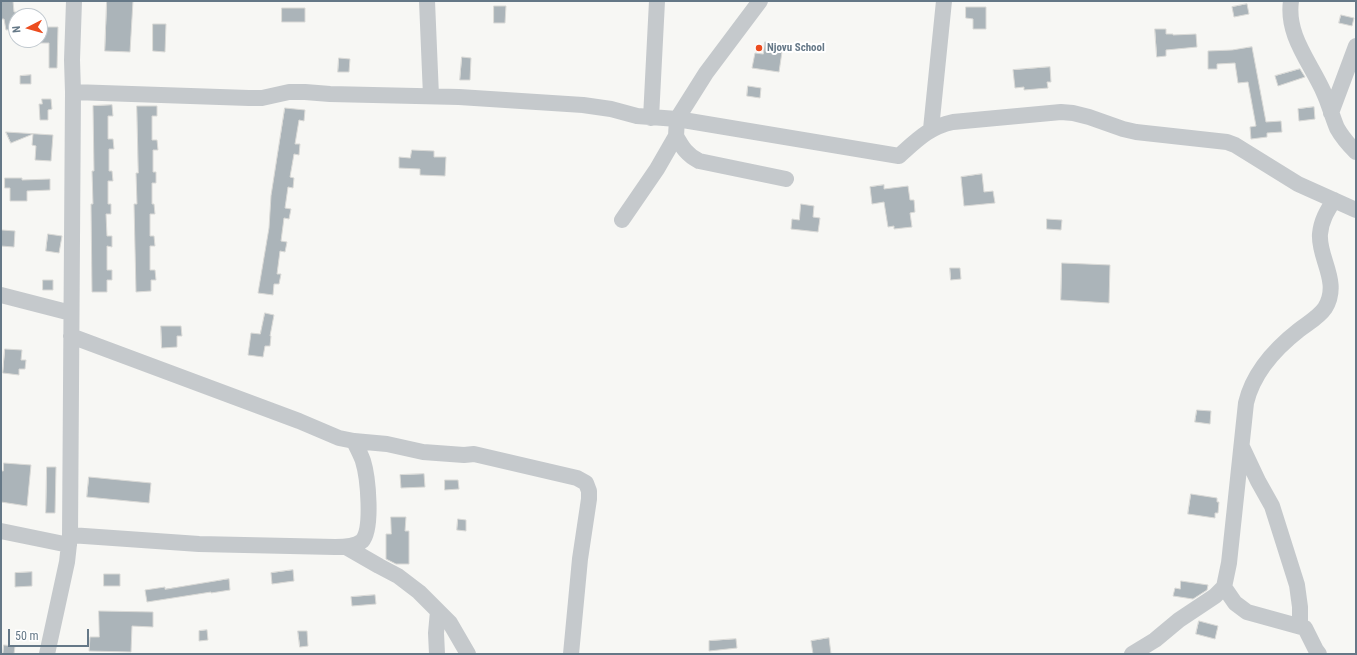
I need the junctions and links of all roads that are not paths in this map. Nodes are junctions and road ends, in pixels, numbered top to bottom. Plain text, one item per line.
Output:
1 (74, 1) edge
2 (427, 1) edge
3 (658, 1) edge
4 (760, 1) edge
5 (944, 1) edge
6 (1291, 1) edge
7 (1356, 46) edge
8 (73, 92) junction
9 (431, 96) junction
10 (1331, 113) junction
11 (651, 118) junction
12 (678, 119) junction
13 (932, 129) junction
14 (676, 136) junction
15 (1356, 152) edge
16 (786, 179) dead end
17 (1334, 200) junction
18 (1356, 210) edge
19 (622, 220) dead end
20 (1, 295) edge
21 (71, 313) junction
22 (70, 336) junction
23 (354, 441) junction
24 (1242, 447) junction
25 (1, 531) edge
26 (70, 540) junction
27 (346, 547) junction
28 (1224, 587) junction
29 (438, 611) junction
30 (1300, 626) junction
31 (47, 654) edge
32 (437, 654) edge
33 (468, 654) edge
34 (572, 654) edge
35 (1132, 654) edge
36 (1319, 654) edge

1 - 8 street
2 - 9 street
3 - 11 street
4 - 12 street
5 - 13 street
6 - 10 street
7 - 10 street
8 - 9 street
8 - 21 street
9 - 11 street
10 - 15 street
11 - 12 street
12 - 13 street
12 - 14 street
13 - 17 street
14 - 16 street
14 - 19 street
17 - 18 street
17 - 24 street
20 - 21 street
21 - 22 street
22 - 23 street
22 - 26 street
23 - 27 street
23 - 34 street
24 - 28 street
24 - 30 street
25 - 26 street
26 - 27 street
26 - 31 street
27 - 29 street
28 - 30 street
28 - 35 street
29 - 32 street
29 - 33 street
30 - 36 street

